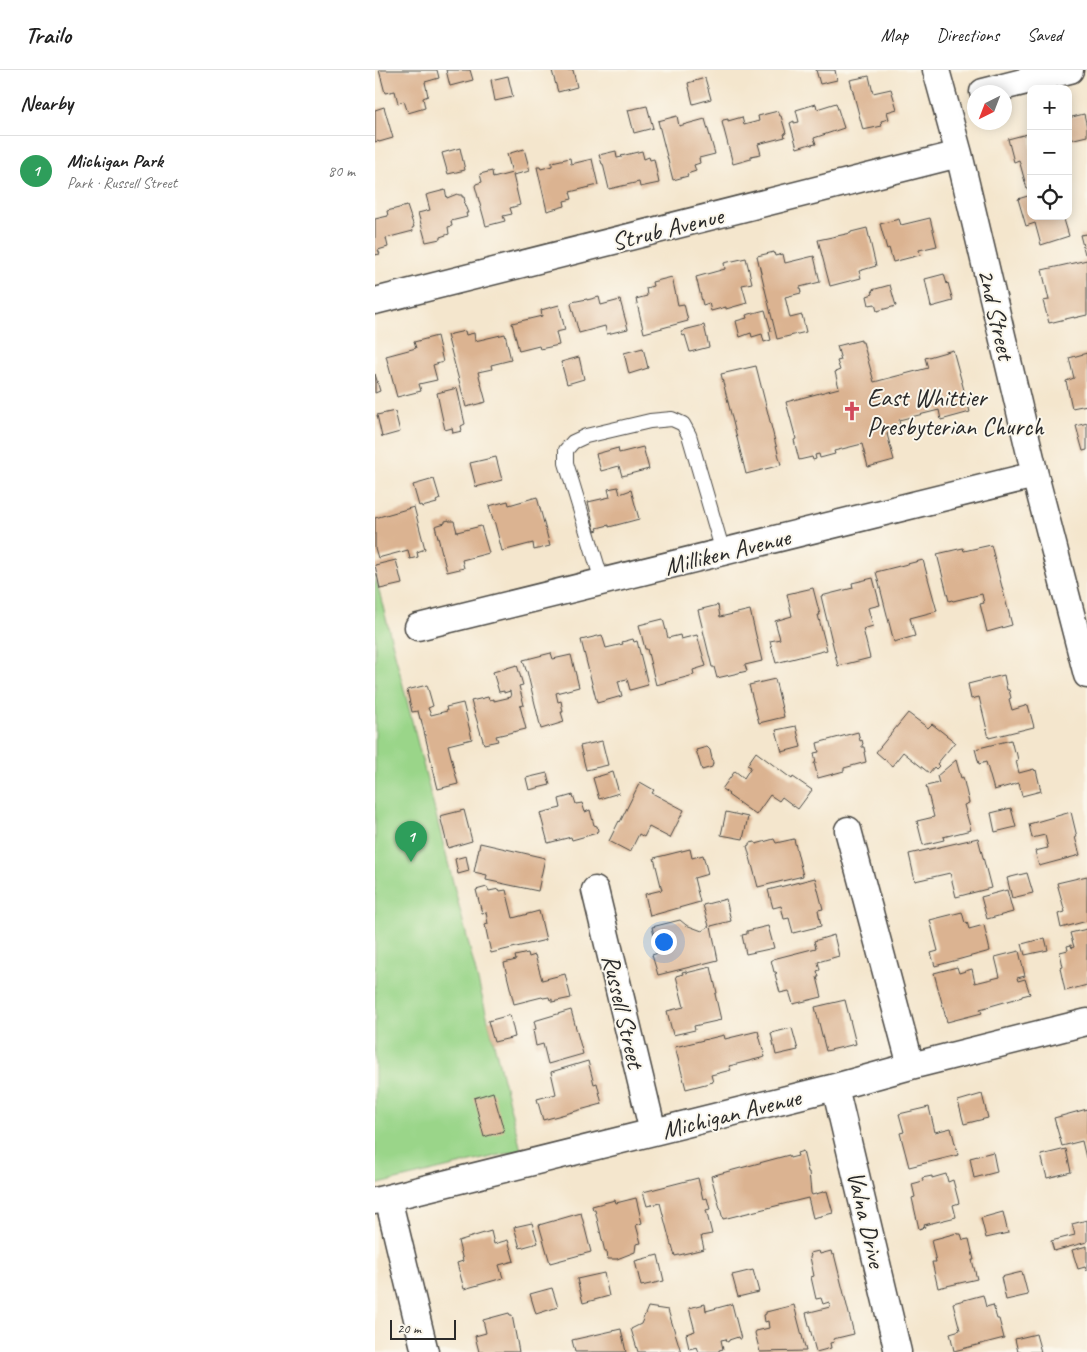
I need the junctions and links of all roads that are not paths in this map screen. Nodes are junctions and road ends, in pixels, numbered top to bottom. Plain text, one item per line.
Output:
1 (936, 70) edge
2 (1070, 70) edge
3 (1011, 85) edge
4 (967, 97) edge
5 (945, 102) junction
6 (959, 154) junction
7 (375, 301) edge
8 (1035, 476) junction
9 (723, 552) junction
10 (603, 581) junction
11 (418, 626) dead end
12 (1087, 675) edge
13 (848, 830) dead end
14 (595, 890) dead end
15 (1087, 1022) edge
16 (911, 1066) junction
17 (835, 1087) junction
18 (653, 1132) junction
19 (381, 1200) edge
20 (425, 1352) edge
21 (898, 1352) edge

1 - 5 street, 2nd Street
2 - 3 street
4 - 5 street
5 - 6 street, 2nd Street
6 - 7 street, Strub Avenue
6 - 8 street, 2nd Street
8 - 9 street, Milliken Avenue
8 - 12 street, 2nd Street
9 - 10 street, Milliken Avenue
9 - 10 lane
10 - 11 street, Milliken Avenue
13 - 16 street
14 - 18 street, Russell Street
15 - 16 street, Michigan Avenue
16 - 17 street, Michigan Avenue
17 - 18 street, Michigan Avenue
17 - 21 street, Valna Drive
18 - 19 street, Michigan Avenue
19 - 20 street

